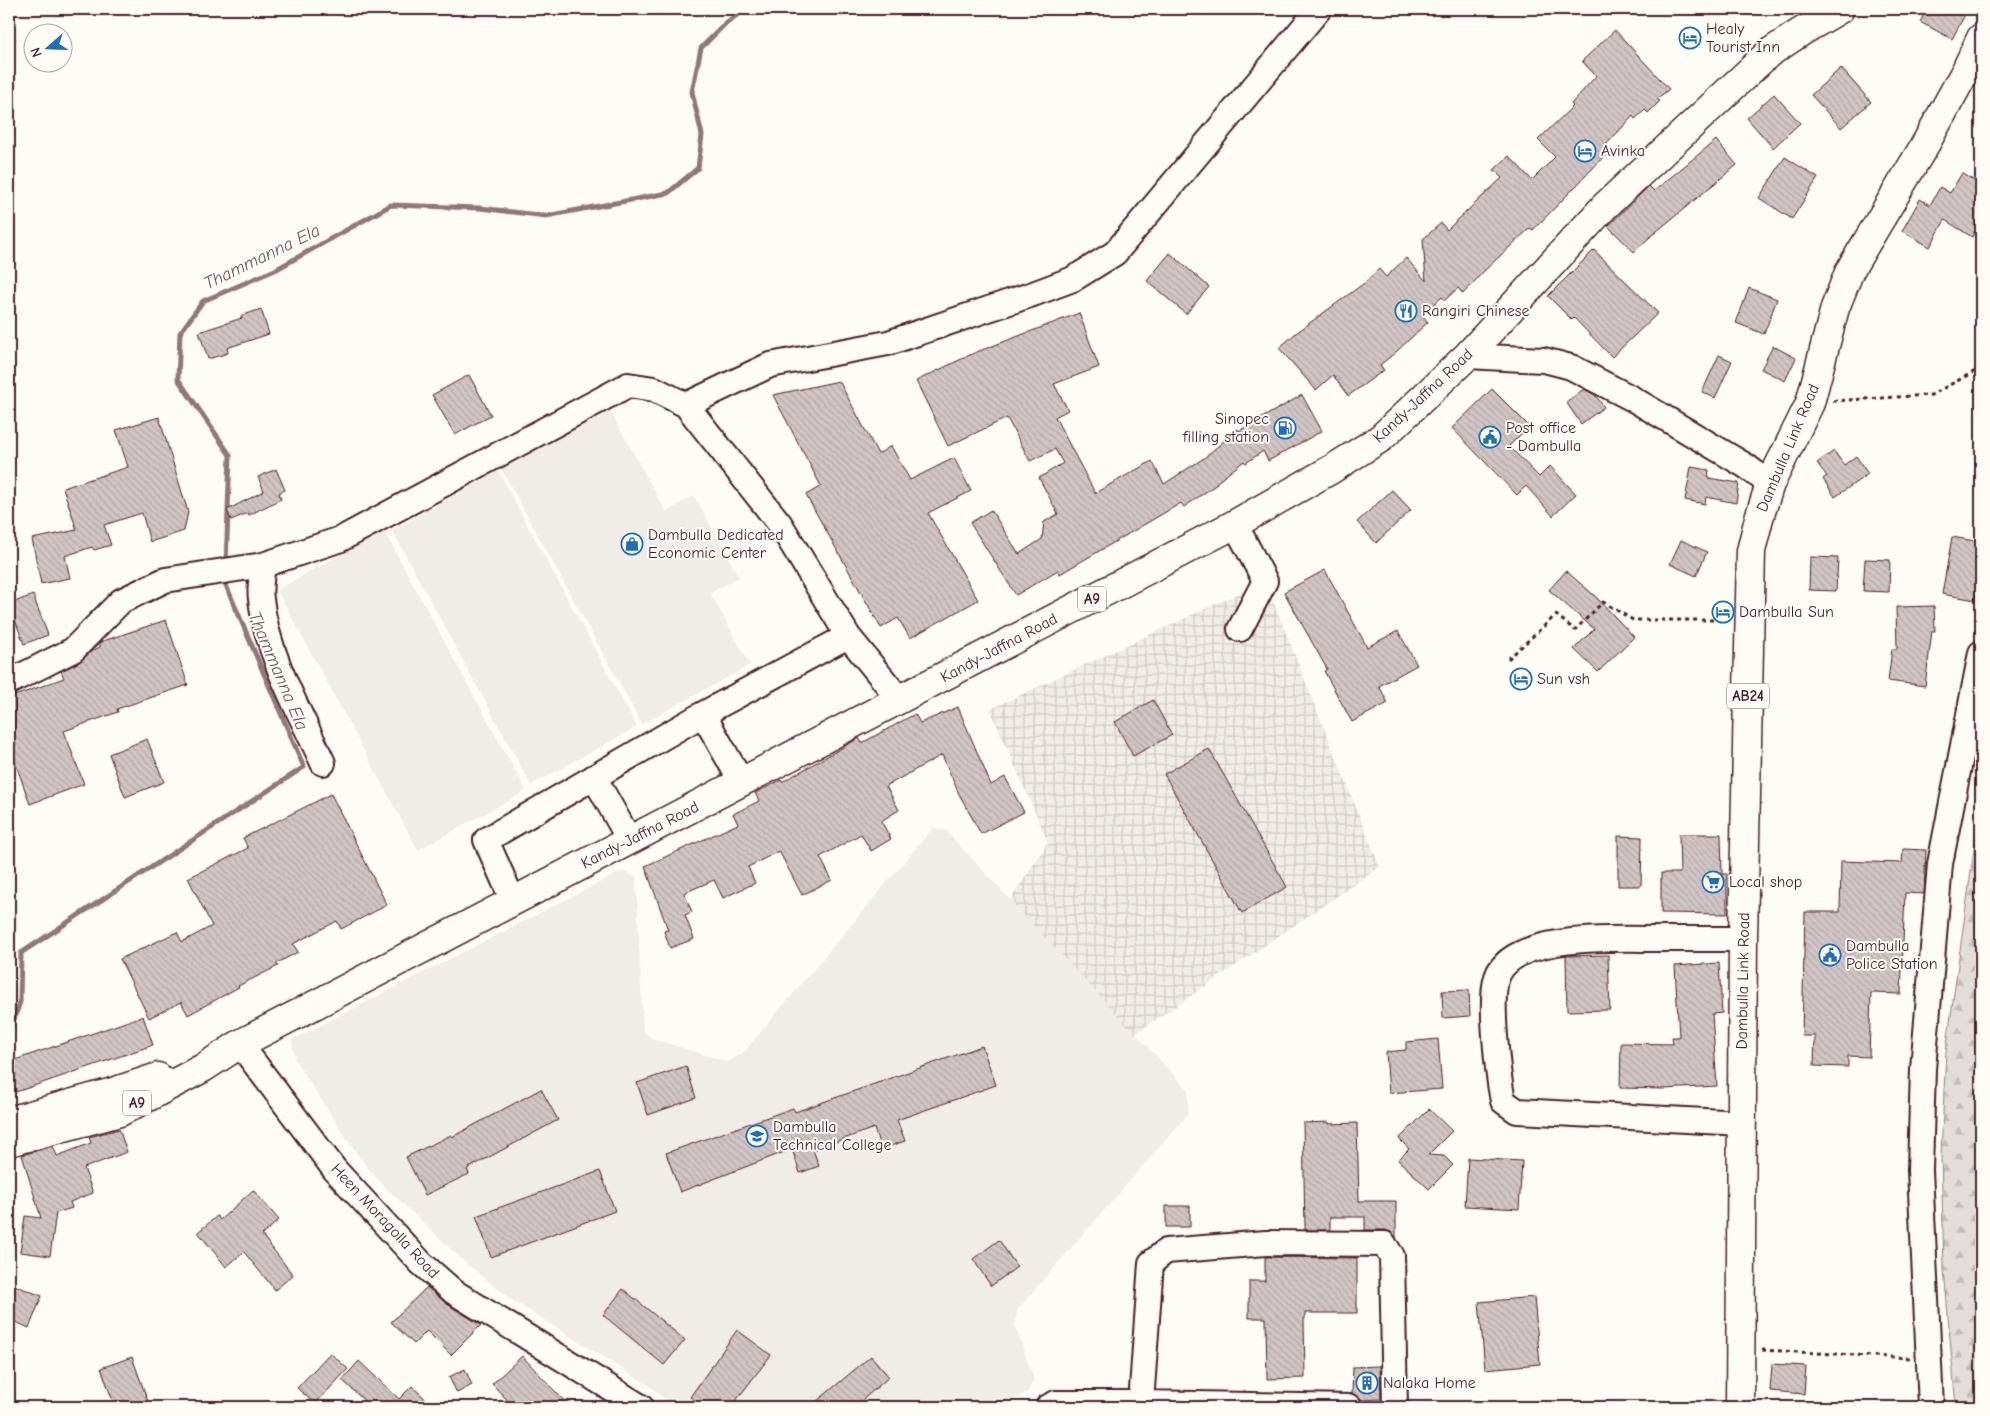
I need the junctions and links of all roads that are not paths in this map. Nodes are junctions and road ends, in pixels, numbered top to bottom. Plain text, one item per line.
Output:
1 (1319, 9) edge
2 (1840, 9) edge
3 (1981, 38) edge
4 (1467, 356) junction
5 (686, 405) junction
6 (1770, 484) junction
7 (1235, 524) junction
8 (255, 566) junction
9 (1240, 629) dead end
10 (848, 636) junction
11 (1981, 653) edge
12 (9, 682) edge
13 (900, 700) junction
14 (703, 714) junction
15 (323, 763) dead end
16 (594, 777) junction
17 (742, 783) junction
18 (630, 841) junction
19 (513, 901) junction
20 (1744, 940) junction
21 (240, 1044) junction
22 (1742, 1123) junction
23 (15, 1130) edge
24 (1141, 1403) junction
25 (641, 1407) edge
26 (1048, 1407) edge
27 (1350, 1407) edge
28 (1395, 1407) edge
29 (1740, 1407) edge
30 (1931, 1407) edge

1 - 5 street
2 - 4 main road, Kandy-Jaffna Road / A9
3 - 6 main road, Dambulla Link Road / AB24
4 - 6 street
4 - 7 main road, Kandy-Jaffna Road / A9
5 - 8 street
5 - 10 street
6 - 20 main road, Dambulla Link Road / AB24
7 - 9 street
7 - 13 main road, Kandy-Jaffna Road / A9
8 - 12 street
8 - 15 street
10 - 13 street
10 - 14 street
11 - 30 street
13 - 17 main road, Kandy-Jaffna Road / A9
14 - 16 street
14 - 17 street
16 - 18 street
16 - 19 street
17 - 18 main road, Kandy-Jaffna Road / A9
18 - 19 main road, Kandy-Jaffna Road / A9
19 - 21 main road, Kandy-Jaffna Road / A9
20 - 22 main road, Dambulla Link Road / AB24
20 - 22 street
21 - 23 main road, Kandy-Jaffna Road / A9
21 - 25 street, Heen Moragolla Road
22 - 29 main road, Dambulla Link Road / AB24
24 - 26 street
24 - 27 street
24 - 28 street

